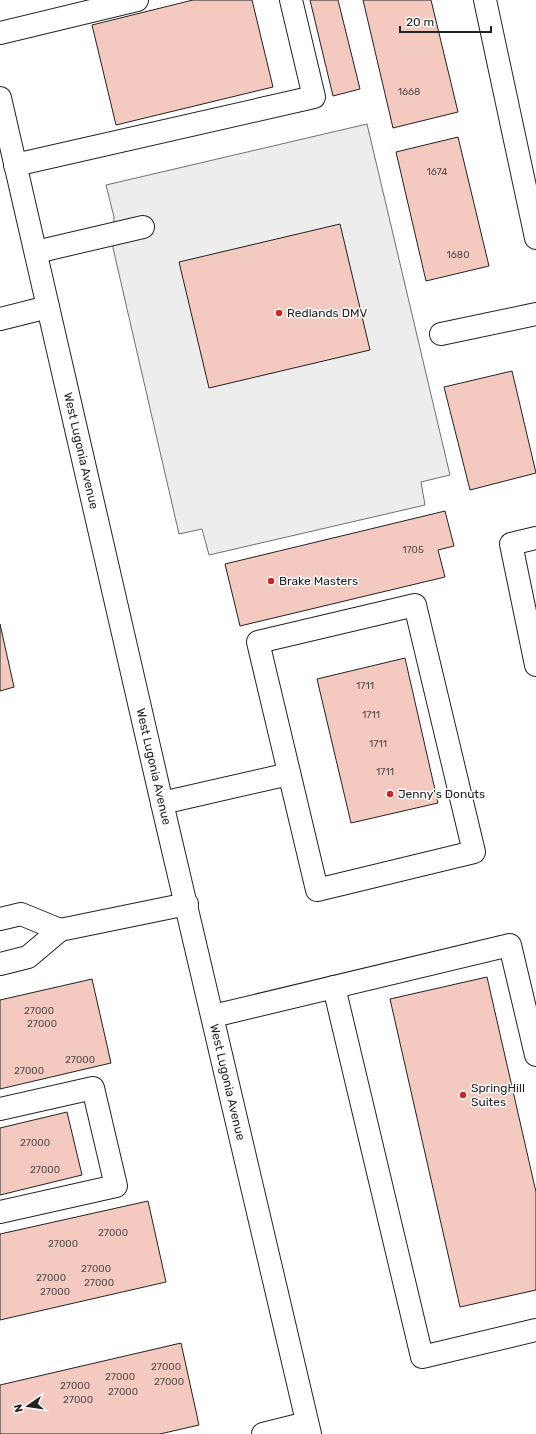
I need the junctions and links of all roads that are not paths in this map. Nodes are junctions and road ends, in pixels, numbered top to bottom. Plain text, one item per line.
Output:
1 (138, 0) edge
2 (291, 0) edge
3 (485, 0) edge
4 (0, 33) edge
5 (0, 98) edge
6 (15, 165) junction
7 (143, 227) dead end
8 (536, 238) edge
9 (36, 252) junction
10 (48, 307) junction
11 (536, 314) edge
12 (0, 319) edge
13 (441, 334) dead end
14 (536, 538) edge
15 (536, 665) edge
16 (289, 774) junction
17 (162, 803) junction
18 (187, 904) junction
19 (0, 919) edge
20 (60, 930) junction
21 (0, 964) edge
22 (334, 987) junction
23 (213, 1016) junction
24 (536, 1055) edge
25 (0, 1109) edge
26 (0, 1212) edge
27 (536, 1330) edge
28 (308, 1429) edge
29 (263, 1434) edge

1 - 4 street
2 - 6 street
3 - 8 street
5 - 6 street, West Lugonia Avenue
6 - 9 street, West Lugonia Avenue
7 - 9 street
9 - 10 street, West Lugonia Avenue
10 - 12 street
10 - 17 street, West Lugonia Avenue
11 - 13 street
14 - 15 street
16 - 16 street
16 - 17 street
17 - 18 street, West Lugonia Avenue
18 - 20 street
18 - 23 street, West Lugonia Avenue
19 - 20 street
20 - 21 street
22 - 23 street
22 - 24 street
22 - 27 street
23 - 28 street, West Lugonia Avenue
25 - 26 street
28 - 29 street

